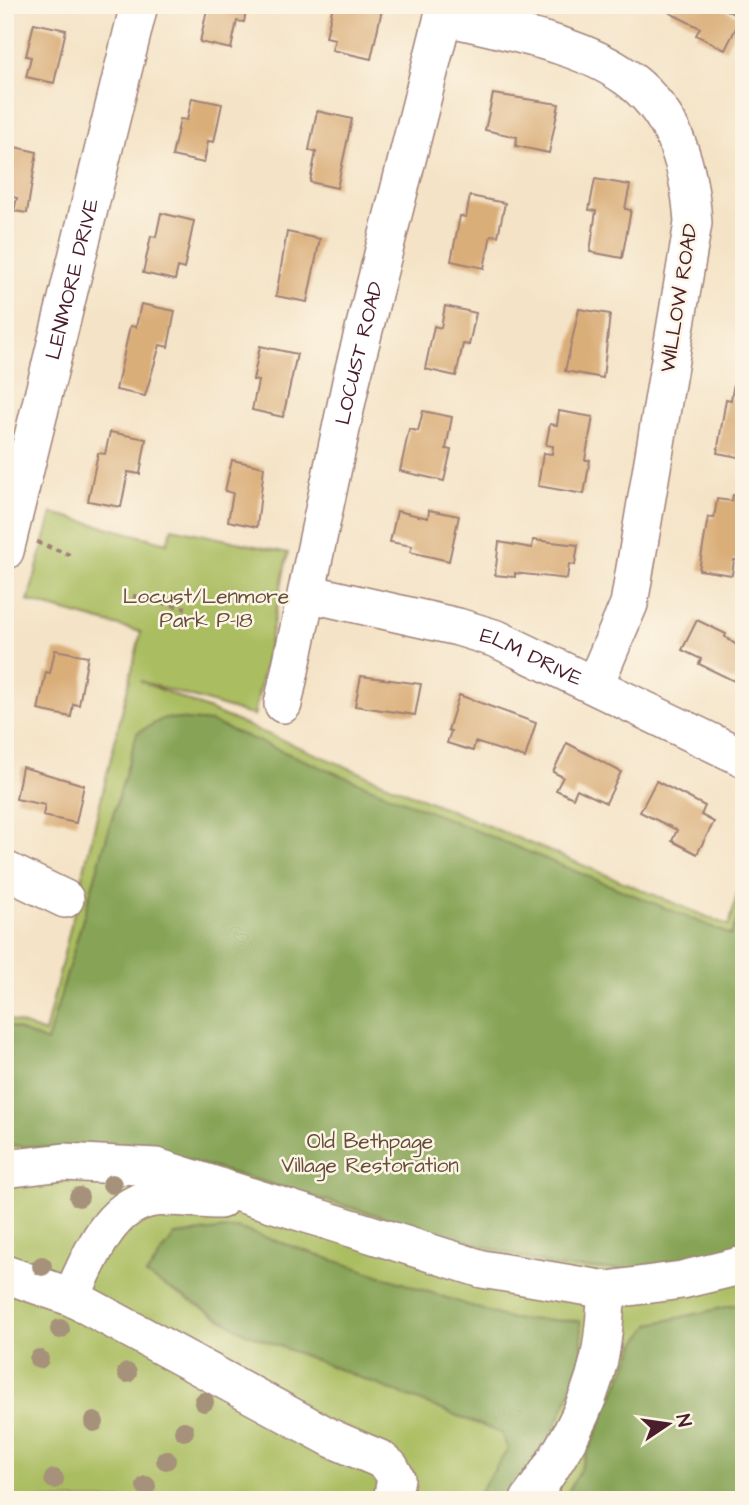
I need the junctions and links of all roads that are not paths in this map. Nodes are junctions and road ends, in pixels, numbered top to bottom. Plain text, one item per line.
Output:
1 (139, 5) edge
2 (444, 10) edge
3 (21, 547) edge
4 (307, 593) junction
5 (595, 684) junction
6 (283, 704) dead end
7 (744, 758) edge
8 (5, 870) edge
9 (65, 900) dead end
10 (5, 1169) edge
11 (263, 1202) junction
12 (744, 1265) edge
13 (5, 1274) edge
14 (607, 1290) junction
15 (71, 1297) junction
16 (393, 1500) edge
17 (529, 1500) edge

1 - 3 street, LENMORE DRIVE
2 - 4 street, LOCUST ROAD
2 - 5 street, WILLOW ROAD
4 - 5 street, ELM DRIVE
4 - 6 street, LOCUST ROAD
5 - 7 street, ELM DRIVE
8 - 9 street
10 - 11 street
11 - 14 street
11 - 15 street
12 - 14 street
13 - 15 street
14 - 17 street
15 - 16 street

